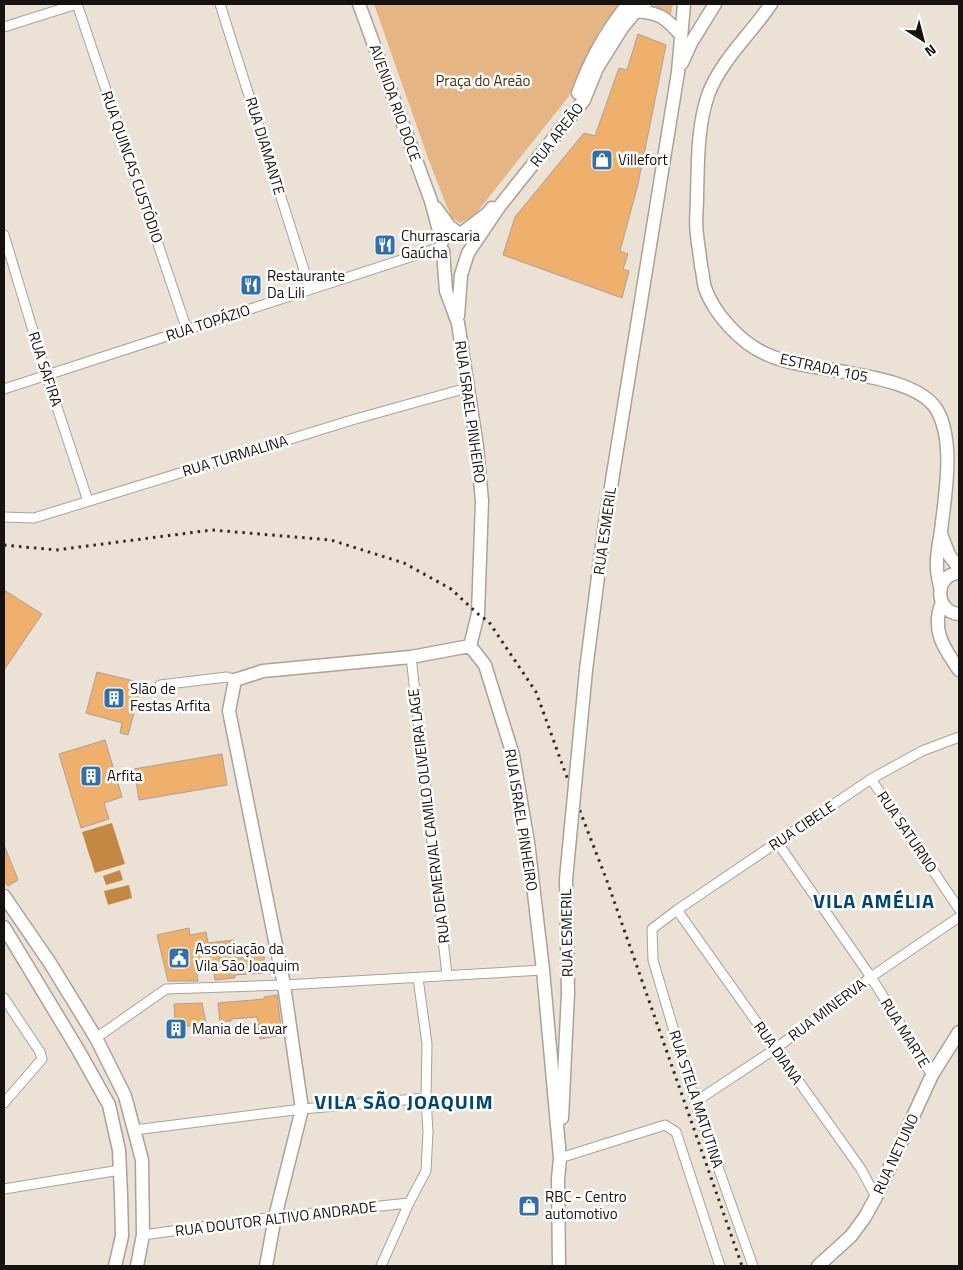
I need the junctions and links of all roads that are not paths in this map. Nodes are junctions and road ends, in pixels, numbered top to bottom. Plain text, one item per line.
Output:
1 (77, 4) edge
2 (220, 4) edge
3 (359, 4) edge
4 (684, 4) edge
5 (715, 4) edge
6 (771, 4) edge
7 (636, 6) edge
8 (4, 27) edge
9 (681, 35) junction
10 (678, 72) junction
11 (431, 201) junction
12 (459, 232) junction
13 (4, 235) edge
14 (442, 247) junction
15 (468, 253) junction
16 (310, 289) junction
17 (458, 324) junction
18 (187, 330) junction
19 (47, 377) junction
20 (467, 388) junction
21 (4, 390) edge
22 (88, 501) junction
23 (4, 517) edge
24 (940, 532) junction
25 (959, 568) edge
26 (959, 573) edge
27 (940, 587) junction
28 (942, 602) junction
29 (959, 614) edge
30 (470, 646) junction
31 (411, 657) junction
32 (959, 670) edge
33 (235, 680) junction
34 (160, 685) dead end
35 (959, 737) edge
36 (871, 779) junction
37 (777, 842) junction
38 (4, 896) edge
39 (959, 909) edge
40 (677, 910) junction
41 (959, 917) edge
42 (4, 927) edge
43 (652, 929) joint
44 (543, 970) junction
45 (447, 975) junction
46 (871, 977) junction
47 (418, 978) junction
48 (284, 985) junction
49 (4, 998) edge
50 (959, 1032) edge
51 (96, 1038) junction
52 (775, 1049) junction
53 (932, 1076) junction
54 (426, 1098) junction
55 (695, 1102) junction
56 (4, 1103) edge
57 (302, 1109) junction
58 (134, 1130) junction
59 (560, 1158) junction
60 (120, 1170) junction
61 (4, 1190) edge
62 (876, 1197) junction
63 (409, 1203) junction
64 (275, 1217) junction
65 (143, 1235) junction
66 (115, 1266) edge
67 (137, 1266) edge
68 (266, 1266) edge
69 (381, 1266) edge
70 (559, 1266) edge
71 (720, 1266) edge
72 (753, 1266) edge
73 (818, 1266) edge

1 - 8 street
1 - 18 street, RUA QUINCAS CUSTÓDIO
2 - 16 street, RUA DIAMANTE
3 - 11 street, AVENIDA RIO DOCE
4 - 9 street
5 - 10 street
6 - 24 street, ESTRADA 105
7 - 9 street
7 - 12 street, RUA AREÃO
7 - 15 street, RUA AREÃO
9 - 10 street
10 - 59 street, RUA ESMERIL, bridge
11 - 12 street, AVENIDA RIO DOCE
11 - 14 street, AVENIDA RIO DOCE
12 - 14 street
12 - 15 street
13 - 19 street, RUA SAFIRA
14 - 15 street
14 - 16 street, RUA TOPÁZIO
14 - 17 street, RUA ISRAEL PINHEIRO
15 - 17 street, RUA ISRAEL PINHEIRO
16 - 18 street, RUA TOPÁZIO
17 - 20 street, RUA ISRAEL PINHEIRO
18 - 19 street, RUA TOPÁZIO
19 - 21 street, RUA TOPÁZIO
19 - 22 street, RUA SAFIRA
20 - 22 street, RUA TURMALINA
20 - 30 street, RUA ISRAEL PINHEIRO
22 - 23 street, RUA TURMALINA
24 - 25 street, ESTRADA 105
24 - 27 street, ESTRADA 105
26 - 27 street
27 - 28 street, ESTRADA 105
28 - 29 street
28 - 32 street
30 - 31 street
30 - 44 street, RUA ISRAEL PINHEIRO
31 - 33 street
31 - 45 street, RUA DEMERVAL CAMILO OLIVEIRA LAGE
33 - 34 street
33 - 48 street
35 - 36 street, RUA CIBELE
36 - 37 street, RUA CIBELE
36 - 39 street, RUA SATURNO
37 - 40 street, RUA CIBELE
37 - 46 street, RUA MARTE
38 - 51 street
40 - 43 street, RUA CIBELE
40 - 52 street, RUA DIANA
41 - 46 street, RUA MINERVA
42 - 60 street
43 - 55 street, RUA STELA MATUTINA
44 - 45 street
44 - 59 street, RUA ISRAEL PINHEIRO
45 - 47 street
46 - 52 street, RUA MINERVA
46 - 53 street, RUA MARTE
47 - 48 street
47 - 54 street
48 - 51 street
48 - 57 street
49 - 56 street
50 - 53 street, RUA NETUNO
51 - 58 street
52 - 55 street, RUA MINERVA
52 - 62 street, RUA DIANA
53 - 62 street, RUA NETUNO
54 - 57 street
54 - 63 street
55 - 72 street, RUA STELA MATUTINA
57 - 58 street
57 - 64 street
58 - 65 street
59 - 70 street, RUA ISRAEL PINHEIRO
59 - 71 street
60 - 61 street
60 - 66 street
62 - 73 street, RUA NETUNO
63 - 64 street, RUA DOUTOR ALTIVO ANDRADE
63 - 69 street
64 - 65 street, RUA DOUTOR ALTIVO ANDRADE
64 - 68 street
65 - 67 street

